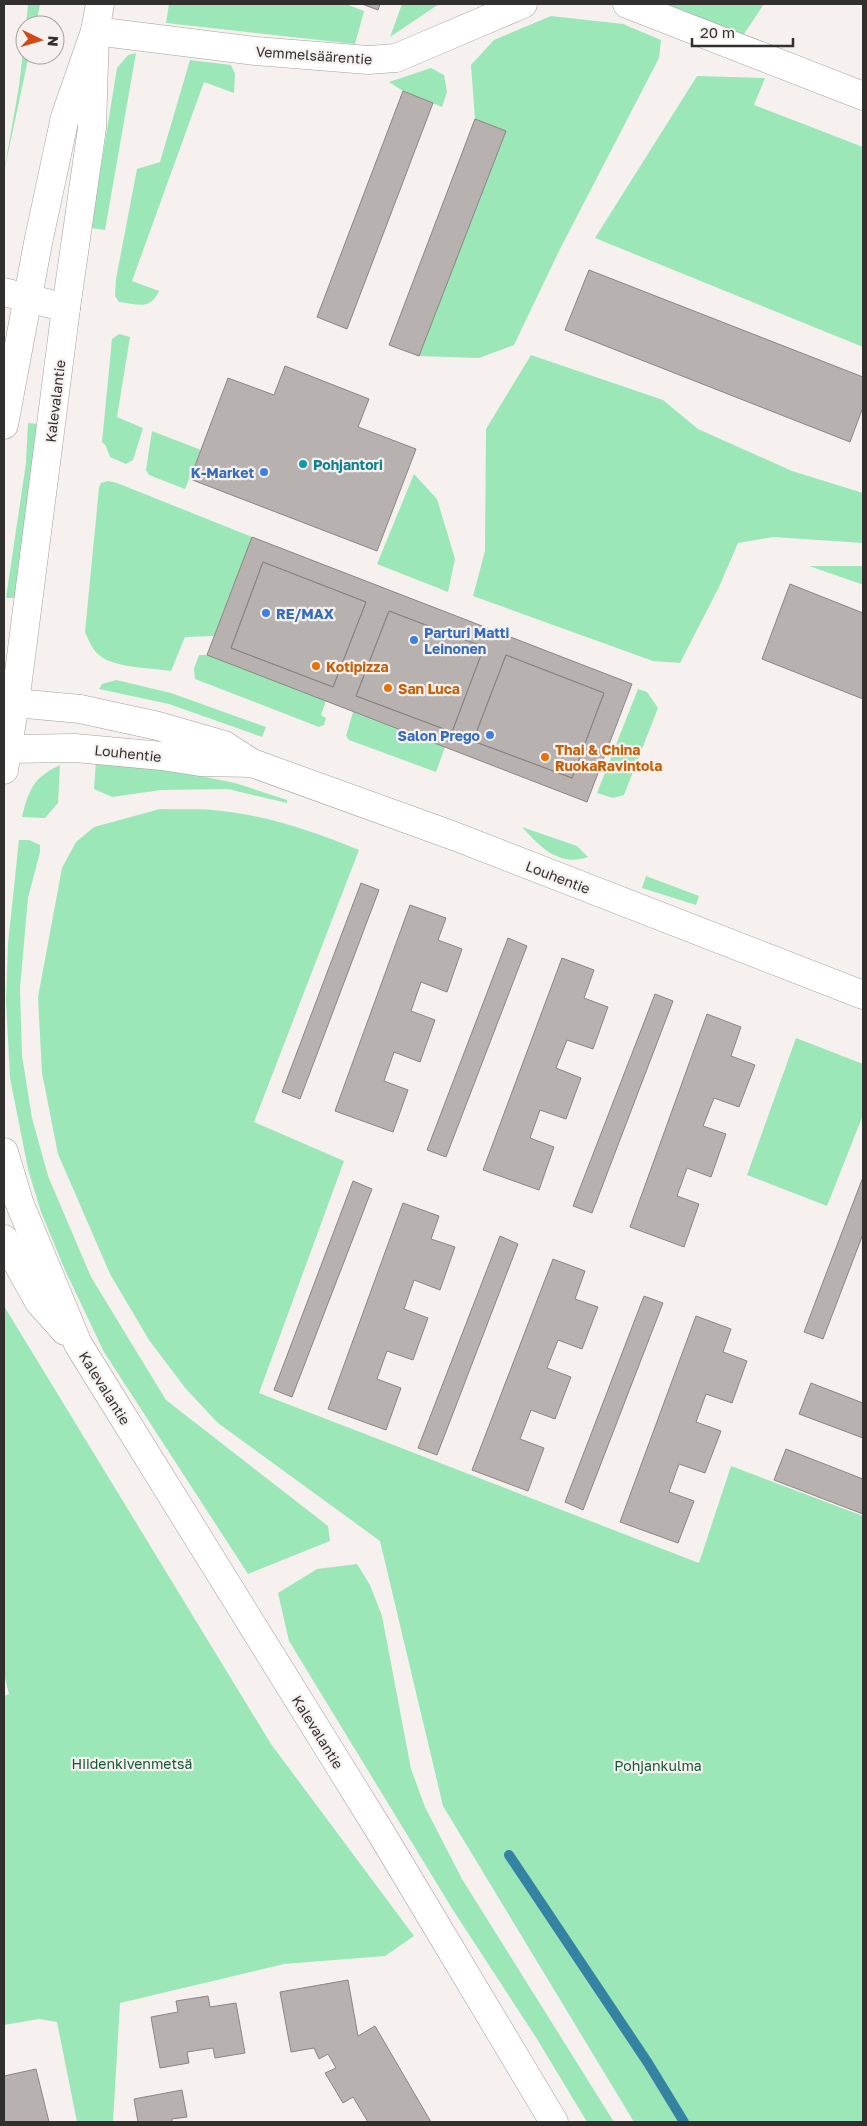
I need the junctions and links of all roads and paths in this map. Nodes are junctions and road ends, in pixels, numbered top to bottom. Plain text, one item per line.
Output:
1 (100, 4) edge
2 (523, 4) edge
3 (627, 4) edge
4 (95, 31) junction
5 (863, 96) edge
6 (16, 295) edge
7 (66, 308) junction
8 (4, 425) edge
9 (9, 703) edge
10 (5, 756) edge
11 (252, 763) junction
12 (863, 995) edge
13 (4, 1152) edge
14 (4, 1239) edge
15 (78, 1344) junction
16 (554, 2122) edge

1 - 4 main road, Kalevalantie
2 - 4 main road, Vemmelsäärentie
3 - 5 main road
4 - 6 main road, Kalevalantie
4 - 7 main road, Kalevalantie
6 - 7 main road
6 - 8 main road, Kalevalantie
7 - 9 main road, Kalevalantie
9 - 10 main road, Kalevalantie
9 - 11 main road, Louhentie
10 - 11 main road, Louhentie
11 - 12 main road, Louhentie
13 - 15 main road, Kalevalantie
14 - 15 main road, Kalevalantie
15 - 16 main road, Kalevalantie

